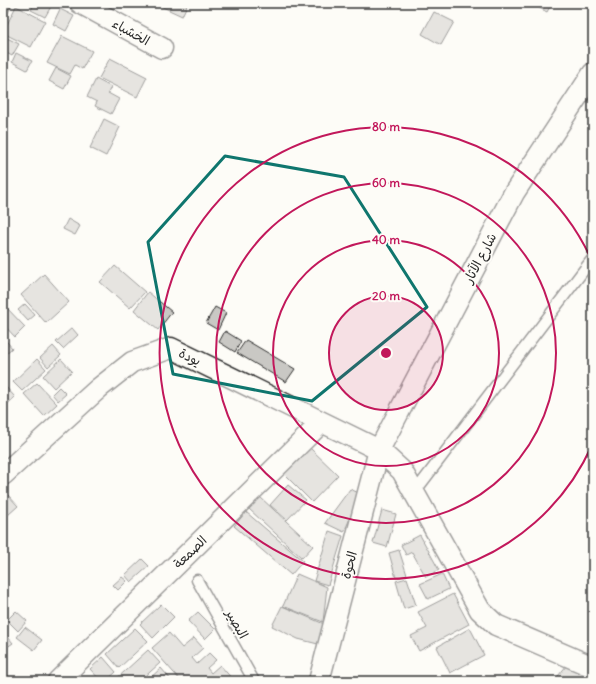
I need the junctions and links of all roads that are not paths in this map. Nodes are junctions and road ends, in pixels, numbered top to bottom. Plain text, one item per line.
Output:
1 (80, 3) edge
2 (162, 48) dead end
3 (593, 73) edge
4 (593, 258) edge
5 (322, 422) junction
6 (379, 450) junction
7 (3, 475) edge
8 (414, 493) junction
9 (197, 580) dead end
10 (593, 667) edge
11 (58, 681) edge
12 (254, 681) edge
13 (319, 681) edge

1 - 2 street, الخشباء
3 - 6 street, شارع الآثار
4 - 8 lane
5 - 6 street, يودة
5 - 7 street, يودة
5 - 11 street, الصمعة
6 - 8 street, يودة
6 - 13 street, الحوة
8 - 10 street, يودة
9 - 12 lane, البصير

